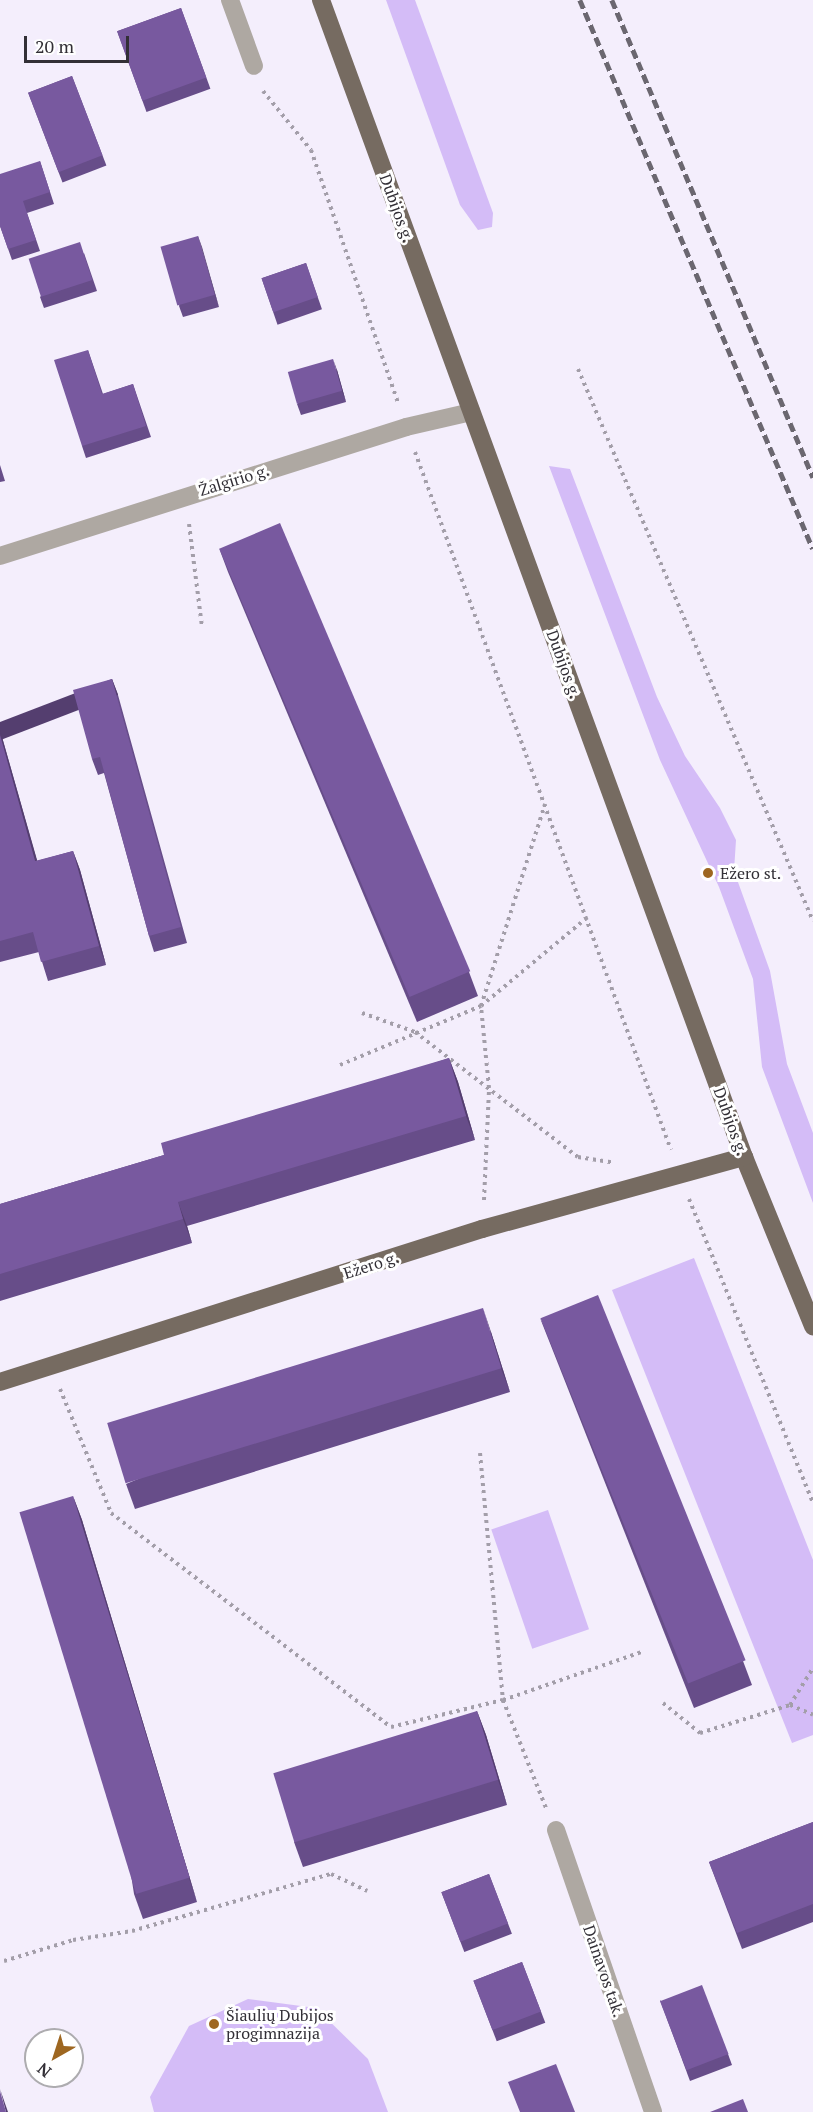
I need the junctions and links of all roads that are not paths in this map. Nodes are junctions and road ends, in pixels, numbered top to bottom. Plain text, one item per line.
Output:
1 (230, 0) edge
2 (321, 0) edge
3 (254, 66) road end
4 (471, 412) junction
5 (0, 556) edge
6 (744, 1157) junction
7 (813, 1326) edge
8 (0, 1382) edge
9 (555, 1830) road end
10 (653, 2112) edge

1 - 3 street
2 - 4 main road, Dubijos g.
4 - 5 street, Žalgirio g.
4 - 6 main road, Dubijos g.
6 - 7 main road, Dubijos g.
6 - 8 main road, Ežero g.
9 - 10 street, Dainavos tak.

